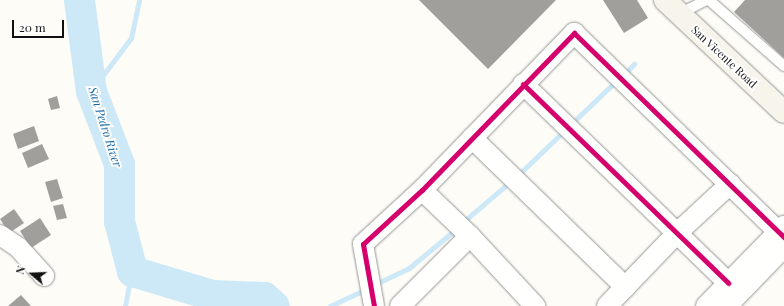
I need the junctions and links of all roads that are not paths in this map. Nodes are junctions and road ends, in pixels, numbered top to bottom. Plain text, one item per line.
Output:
1 (706, 0) edge
2 (709, 0) edge
3 (672, 7) edge
4 (784, 66) edge
5 (523, 84) junction
6 (784, 112) edge
7 (472, 138) junction
8 (730, 184) junction
9 (422, 190) junction
10 (676, 234) junction
11 (0, 235) edge
12 (470, 236) junction
13 (783, 236) edge
14 (44, 276) dead end
15 (728, 283) junction
16 (625, 287) junction
17 (527, 303) edge
18 (374, 306) edge
19 (400, 306) edge
20 (607, 306) edge
21 (706, 306) edge
22 (727, 306) edge

1 - 3 lane
2 - 4 lane
3 - 6 main road, San Vicente Road
5 - 7 street
5 - 8 street
5 - 10 street
7 - 9 street
7 - 16 street
8 - 10 street
8 - 13 street
9 - 12 street
9 - 18 street
10 - 15 street
10 - 16 street
11 - 14 street
12 - 17 street
12 - 19 street
13 - 15 street
13 - 22 street
15 - 21 street
16 - 20 street

